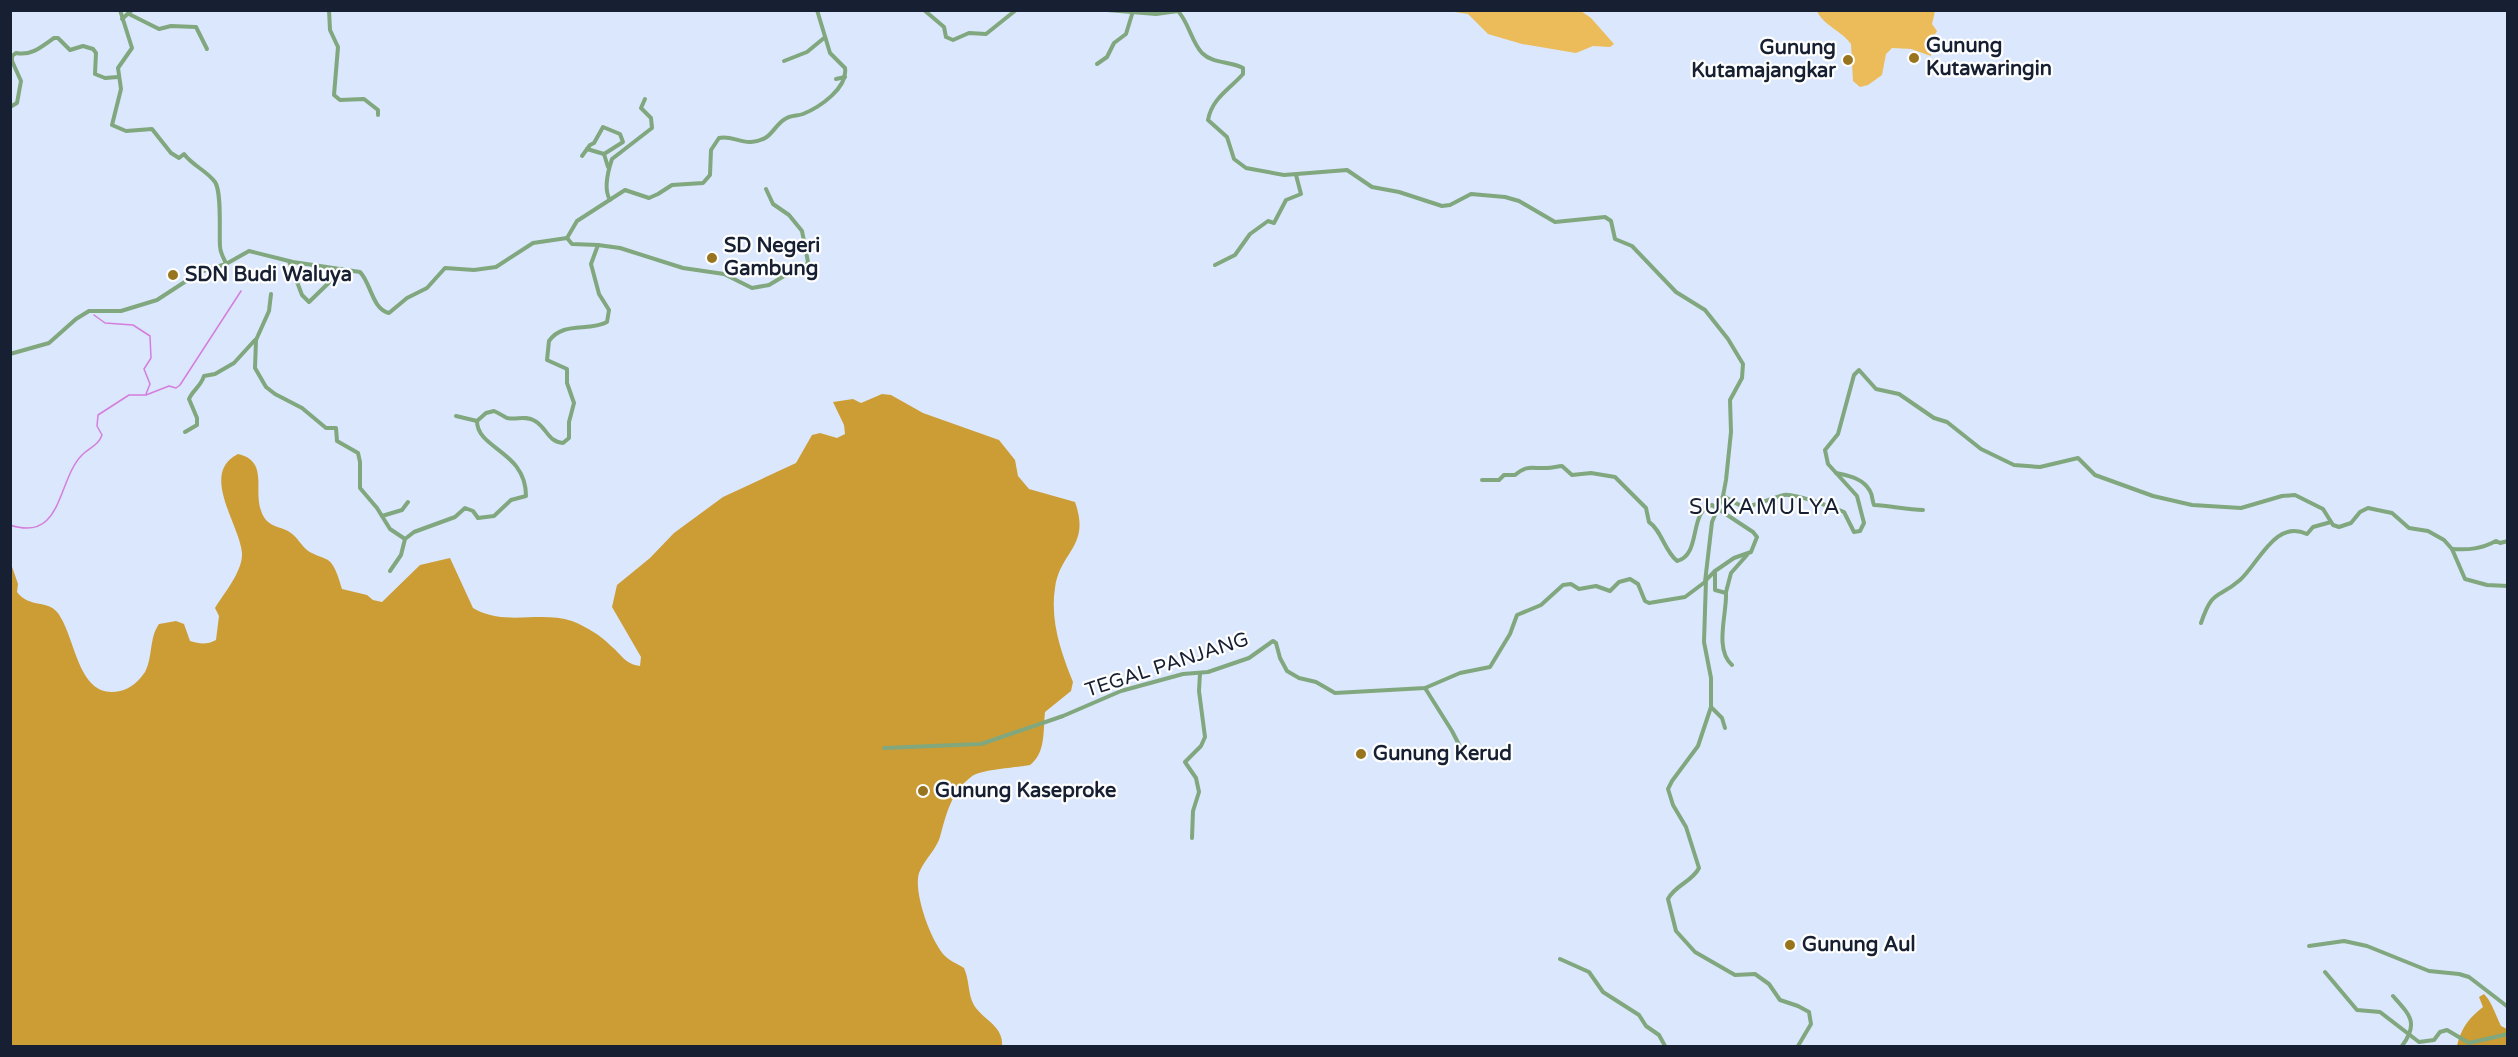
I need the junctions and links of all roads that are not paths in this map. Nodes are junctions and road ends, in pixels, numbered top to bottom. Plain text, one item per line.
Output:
1 (120, 10) edge
2 (329, 10) edge
3 (817, 10) edge
4 (924, 10) edge
5 (1016, 10) edge
6 (1107, 10) edge
7 (1133, 11) edge
8 (1178, 11) edge
9 (130, 12) edge
10 (122, 19) junction
11 (824, 38) junction
12 (207, 49) dead end
13 (784, 61) dead end
14 (1097, 64) dead end
15 (118, 77) junction
16 (845, 77) junction
17 (836, 79) dead end
18 (645, 99) dead end
19 (10, 107) edge
20 (378, 115) dead end
21 (587, 149) junction
22 (604, 154) junction
23 (582, 156) dead end
24 (609, 168) junction
25 (1296, 175) junction
26 (766, 189) dead end
27 (610, 200) junction
28 (567, 238) junction
29 (598, 247) junction
30 (289, 261) junction
31 (226, 264) junction
32 (1215, 265) dead end
33 (342, 270) junction
34 (271, 294) dead end
35 (256, 340) junction
36 (10, 354) edge
37 (456, 416) dead end
38 (477, 421) junction
39 (185, 432) dead end
40 (1836, 473) junction
41 (1482, 480) dead end
42 (1723, 496) junction
43 (408, 502) dead end
44 (1718, 508) junction
45 (1923, 510) dead end
46 (382, 516) junction
47 (2331, 522) junction
48 (405, 539) junction
49 (2508, 541) edge
50 (2452, 549) junction
51 (1749, 553) junction
52 (390, 571) dead end
53 (1715, 571) junction
54 (1705, 582) junction
55 (2508, 586) edge
56 (1726, 592) junction
57 (2201, 623) dead end
58 (1732, 665) dead end
59 (1200, 672) junction
60 (1425, 688) junction
61 (1711, 707) junction
62 (1725, 728) dead end
63 (884, 748) dead end
64 (1467, 760) dead end
65 (1192, 838) dead end
66 (2309, 946) dead end
67 (1560, 959) dead end
68 (2325, 972) dead end
69 (2393, 996) dead end
70 (2508, 1007) edge
71 (2508, 1034) edge
72 (2409, 1036) junction
73 (1665, 1047) edge
74 (1798, 1047) edge
75 (2402, 1047) edge

1 - 10 street
2 - 20 street
3 - 11 street
4 - 5 street
6 - 7 street
7 - 8 street
7 - 14 street
8 - 25 street
9 - 10 street
9 - 12 street
10 - 15 street
11 - 13 street
11 - 16 street
15 - 19 street
15 - 31 street
16 - 17 street
16 - 27 street
18 - 24 street
21 - 22 street
21 - 22 street
21 - 23 street
22 - 24 street
24 - 27 street
25 - 32 street
25 - 42 street
26 - 29 street
27 - 28 street
28 - 29 street
28 - 33 street
29 - 38 street
30 - 31 street
30 - 33 street
30 - 33 street
31 - 36 street
34 - 35 street
35 - 39 street
35 - 46 street
37 - 38 street
38 - 48 street
40 - 42 street
40 - 45 street
40 - 47 street
41 - 44 street
42 - 44 street
43 - 46 street
44 - 51 street
44 - 54 street
46 - 48 street
47 - 50 street
47 - 57 street
48 - 52 street
49 - 50 street
50 - 55 street
51 - 53 street
51 - 56 street
53 - 54 street
53 - 56 street
54 - 60 street, TEGAL PANJANG
54 - 61 street
56 - 58 street
59 - 60 street, TEGAL PANJANG
59 - 63 street, TEGAL PANJANG
59 - 65 street
60 - 64 street
61 - 62 street
61 - 74 street
66 - 70 street
67 - 73 street
68 - 72 street
69 - 72 street
71 - 72 street
72 - 75 street

